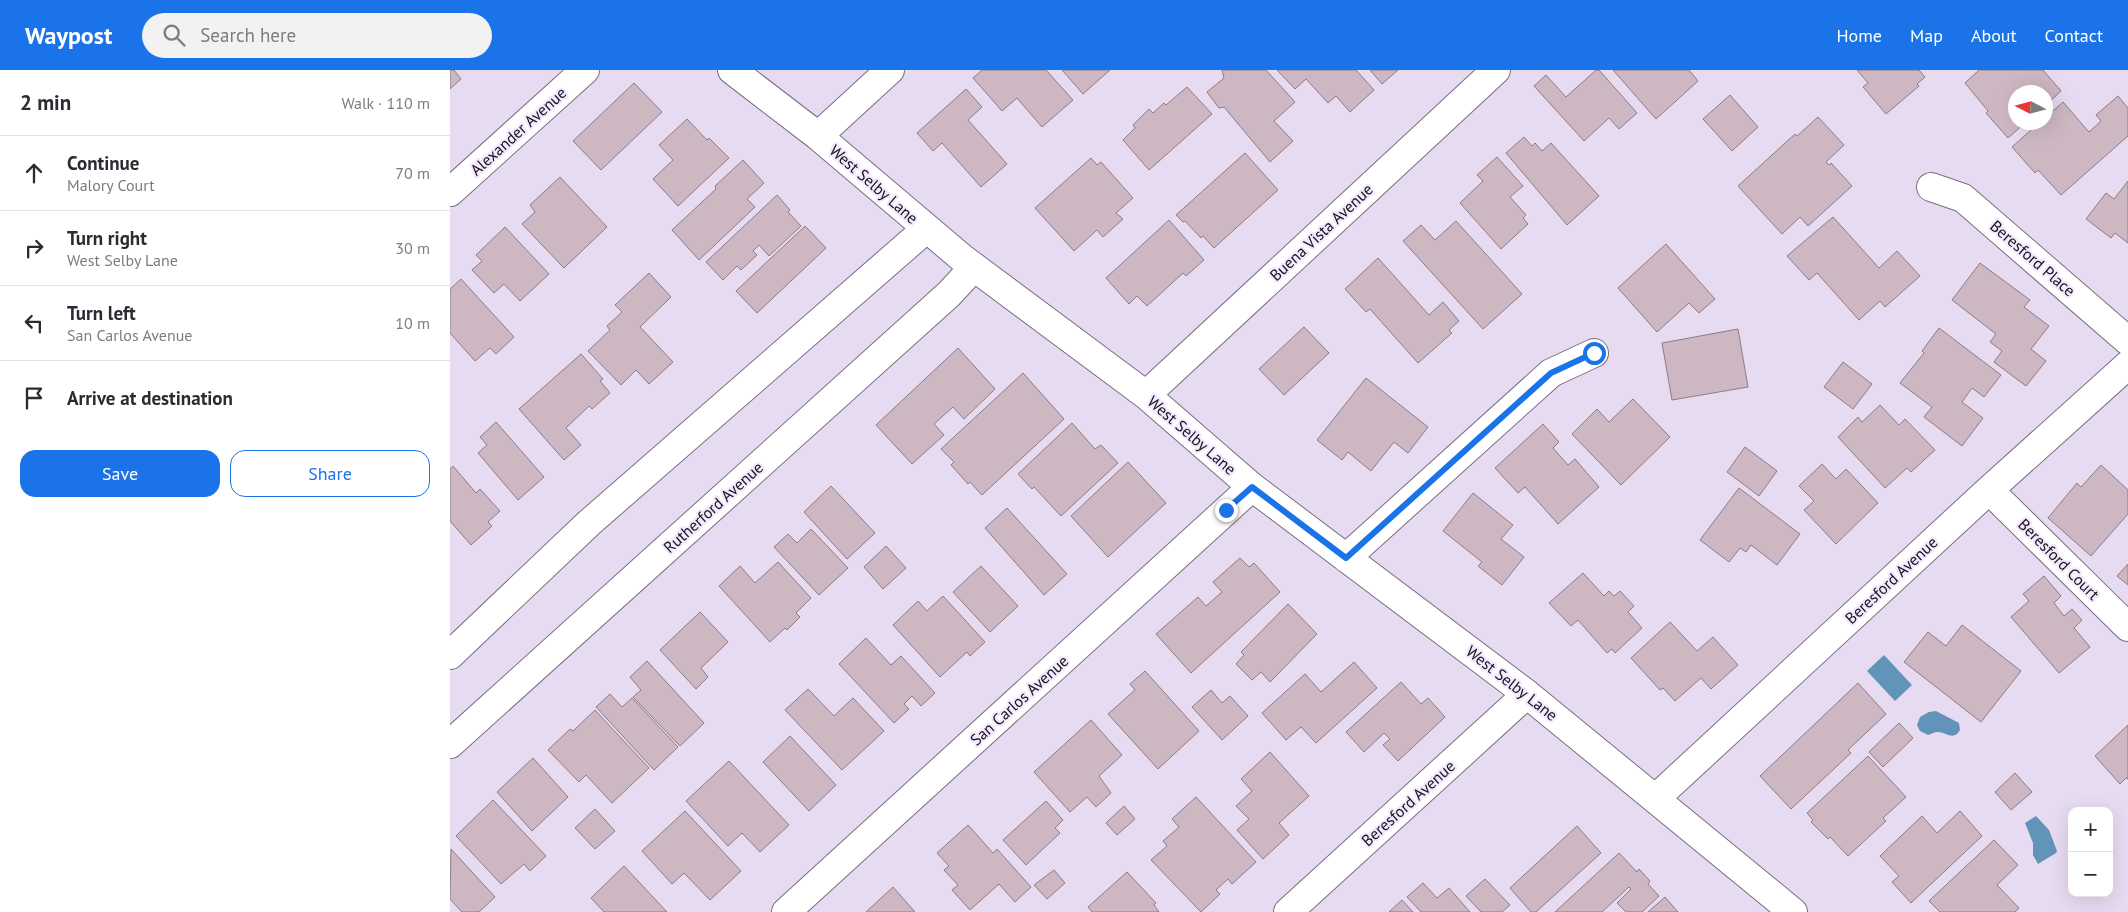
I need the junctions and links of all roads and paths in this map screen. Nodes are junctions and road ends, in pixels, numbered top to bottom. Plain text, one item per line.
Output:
1 (585, 70) edge
2 (732, 70) edge
3 (890, 70) edge
4 (1496, 70) edge
5 (818, 136) junction
6 (1931, 187) dead end
7 (450, 192) edge
8 (926, 229) junction
9 (974, 267) junction
10 (2128, 340) edge
11 (1594, 353) dead end
12 (2128, 365) edge
13 (1146, 394) junction
14 (1252, 487) junction
15 (1989, 490) junction
16 (1346, 558) junction
17 (2128, 628) edge
18 (450, 655) edge
19 (1528, 694) junction
20 (450, 744) edge
21 (1656, 798) junction
22 (786, 912) edge
23 (1288, 912) edge
24 (1793, 912) edge

1 - 7 street, Alexander Avenue
2 - 5 street, West Selby Lane
3 - 5 street
4 - 13 street, Buena Vista Avenue
5 - 8 street, West Selby Lane
6 - 10 street, Beresford Place
8 - 9 street, West Selby Lane
8 - 18 street
9 - 13 street, West Selby Lane
9 - 20 street, Rutherford Avenue
11 - 16 street
12 - 15 street, Beresford Avenue
13 - 14 street, West Selby Lane
14 - 16 street, West Selby Lane
14 - 22 street, San Carlos Avenue
15 - 17 street, Beresford Court
15 - 21 street, Beresford Avenue
16 - 19 street, West Selby Lane
19 - 21 street, West Selby Lane
19 - 23 street, Beresford Avenue
21 - 24 street, West Selby Lane

